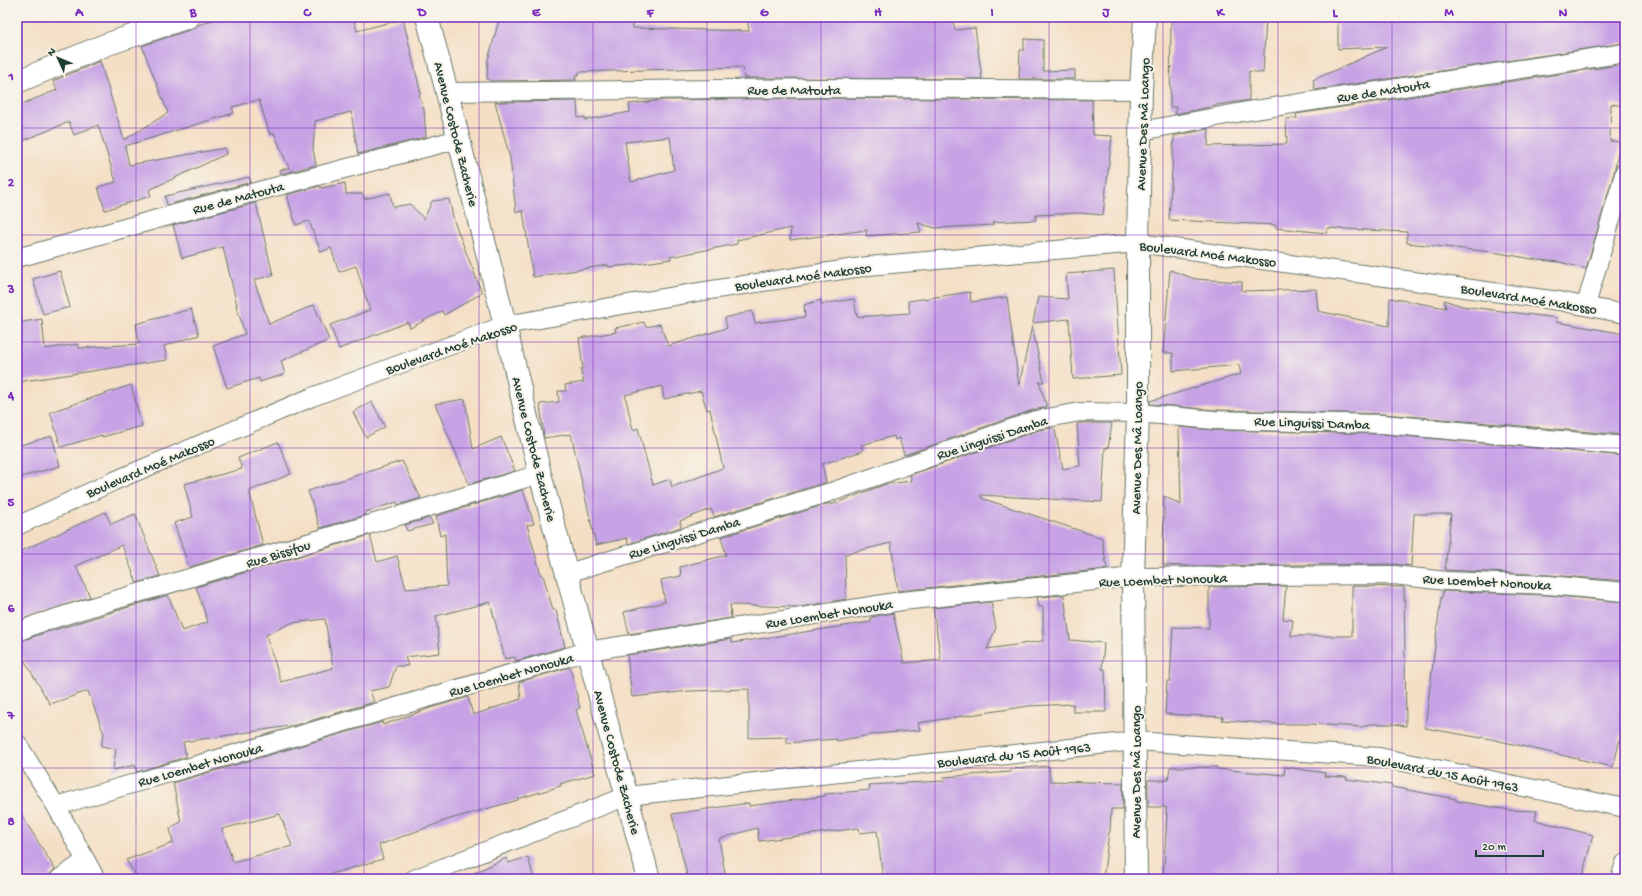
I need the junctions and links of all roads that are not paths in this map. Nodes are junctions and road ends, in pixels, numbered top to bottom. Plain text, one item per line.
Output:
1 (188, 17) edge
2 (427, 17) edge
3 (1145, 17) edge
4 (1625, 52) edge
5 (17, 82) edge
6 (1141, 90) junction
7 (447, 92) junction
8 (1141, 130) junction
9 (459, 139) junction
10 (1625, 171) edge
11 (1138, 243) junction
12 (17, 258) edge
13 (1586, 306) junction
14 (1625, 314) edge
15 (505, 324) junction
16 (1138, 413) junction
17 (1625, 446) edge
18 (540, 474) junction
19 (17, 526) edge
20 (568, 573) junction
21 (1133, 578) junction
22 (1625, 592) edge
23 (17, 632) edge
24 (588, 651) junction
25 (1136, 741) junction
26 (18, 746) edge
27 (626, 796) junction
28 (56, 806) junction
29 (1625, 808) edge
30 (85, 861) junction
31 (1625, 863) edge
32 (59, 879) edge
33 (96, 879) edge
34 (414, 879) edge
35 (649, 879) edge
36 (1136, 879) edge
37 (1620, 879) edge

1 - 5 street
2 - 7 street, Avenue Costode Zacherie
3 - 6 street, Avenue Des Mâ Loango
4 - 8 street, Rue de Matouta
6 - 7 street, Rue de Matouta
6 - 8 street, Avenue Des Mâ Loango
7 - 9 street, Avenue Costode Zacherie
8 - 11 street, Avenue Des Mâ Loango
9 - 12 street, Rue de Matouta
9 - 15 street, Avenue Costode Zacherie
10 - 13 street
11 - 13 street, Boulevard Moé Makosso
11 - 15 street, Boulevard Moé Makosso
11 - 16 street, Avenue Des Mâ Loango
13 - 14 street, Boulevard Moé Makosso
15 - 18 street, Avenue Costode Zacherie
15 - 19 street, Boulevard Moé Makosso
16 - 17 street, Rue Linguissi Damba
16 - 20 street, Rue Linguissi Damba
16 - 21 street, Avenue Des Mâ Loango
18 - 20 street, Avenue Costode Zacherie
18 - 23 street, Rue Bissifou
20 - 24 street, Avenue Costode Zacherie
21 - 22 street, Rue Loembet Nonouka
21 - 24 street, Rue Loembet Nonouka
21 - 25 street, Avenue Des Mâ Loango
24 - 27 street, Avenue Costode Zacherie
24 - 28 street, Rue Loembet Nonouka
25 - 27 street, Boulevard du 15 Août 1963
25 - 29 street, Boulevard du 15 Août 1963
25 - 36 street, Avenue Des Mâ Loango
26 - 28 street
27 - 34 street, Boulevard du 15 Août 1963
27 - 35 street, Avenue Costode Zacherie
28 - 30 street
30 - 32 street
30 - 33 street
31 - 37 street

